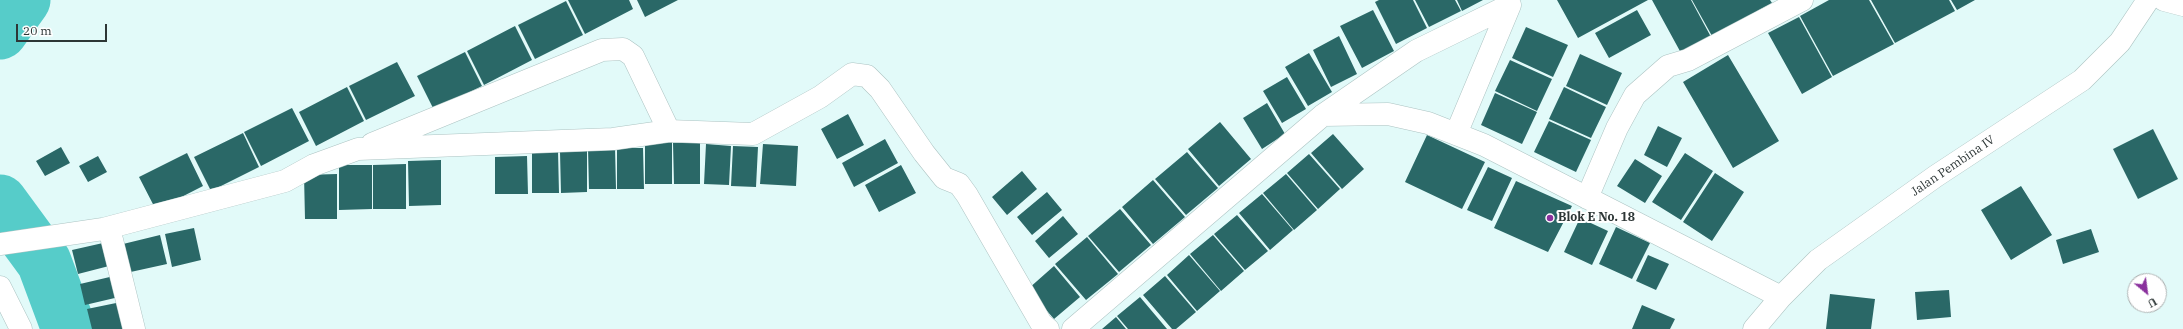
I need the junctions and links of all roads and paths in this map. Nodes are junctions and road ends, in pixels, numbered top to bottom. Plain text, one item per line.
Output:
1 (1802, 0) edge
2 (2148, 0) edge
3 (2164, 0) edge
4 (2183, 6) edge
5 (1323, 115) junction
6 (669, 131) junction
7 (1456, 134) junction
8 (358, 149) junction
9 (1587, 198) junction
10 (112, 240) dead end
11 (0, 244) edge
12 (0, 287) edge
13 (1781, 297) junction
14 (21, 329) edge
15 (134, 329) edge
16 (1048, 329) edge
17 (1073, 329) edge
18 (1754, 329) edge

1 - 9 street
2 - 13 street, Jalan Pembina IV
3 - 4 street
5 - 7 street
5 - 7 street
5 - 17 street
6 - 8 street
6 - 8 street
6 - 16 street
7 - 9 street
8 - 11 street
9 - 13 street
10 - 15 street
12 - 14 street
13 - 18 street, Jalan Pembina IV

